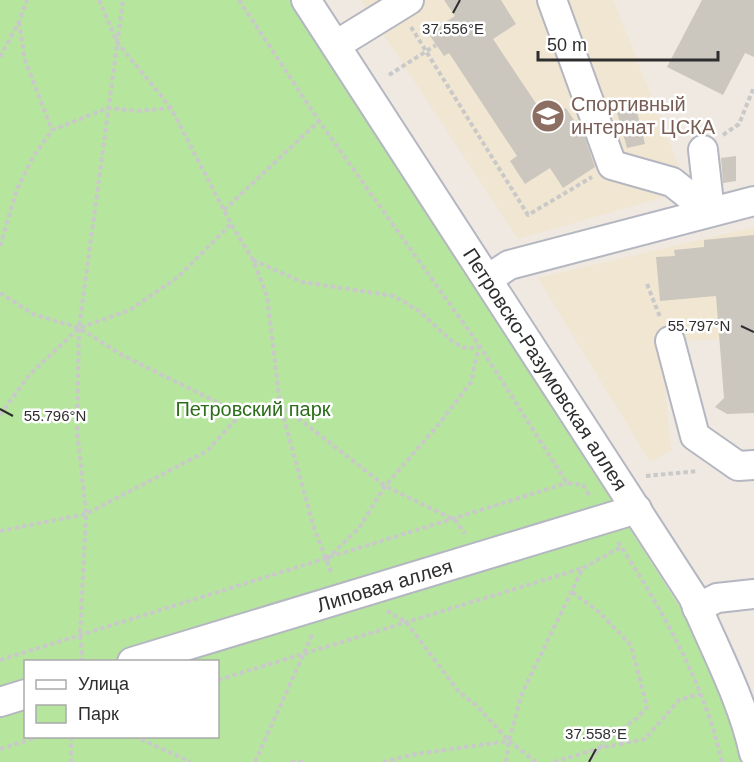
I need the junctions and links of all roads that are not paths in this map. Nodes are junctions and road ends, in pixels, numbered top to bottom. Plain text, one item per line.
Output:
1 (306, 0) edge
2 (552, 0) edge
3 (404, 3) edge
4 (336, 45) junction
5 (703, 150) dead end
6 (754, 201) edge
7 (710, 212) junction
8 (488, 279) junction
9 (670, 341) road end
10 (746, 465) edge
11 (637, 509) junction
12 (754, 594) edge
13 (697, 608) junction
14 (139, 660) edge
15 (24, 695) edge
16 (0, 702) edge
17 (754, 753) edge

1 - 4 street, Петровско-Разумовская аллея
2 - 7 street
3 - 4 street
4 - 8 street, Петровско-Разумовская аллея
5 - 7 street
6 - 7 street
7 - 8 street
8 - 11 street, Петровско-Разумовская аллея
9 - 10 street
11 - 13 street, Петровско-Разумовская аллея
11 - 14 street, Липовая аллея
12 - 13 street
13 - 17 street, Петровско-Разумовская аллея
15 - 16 street

